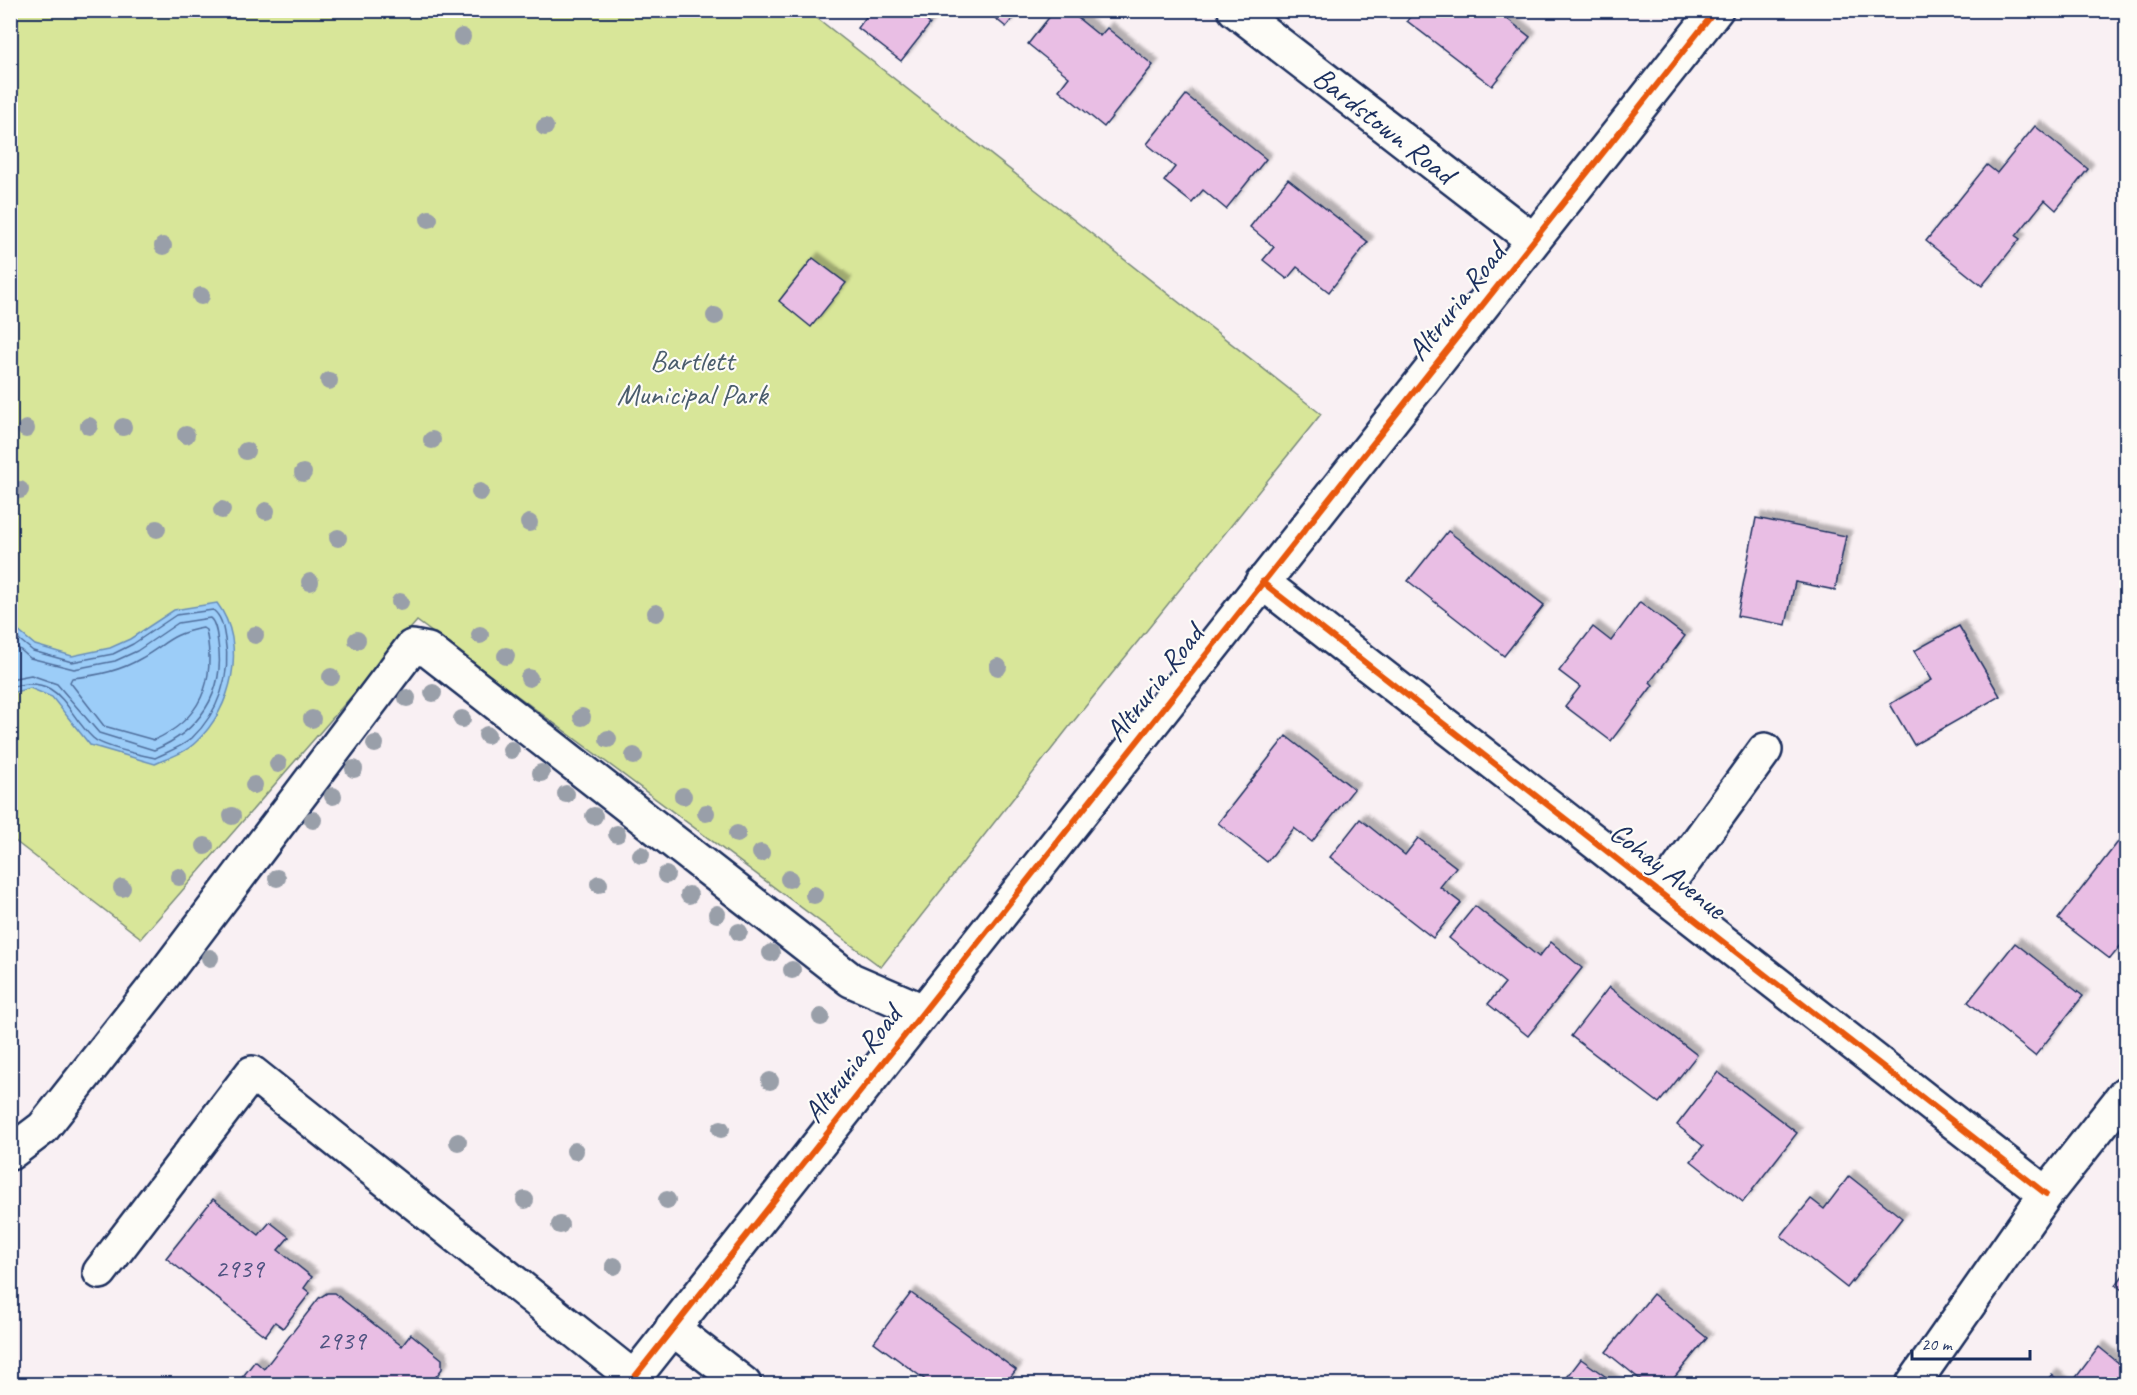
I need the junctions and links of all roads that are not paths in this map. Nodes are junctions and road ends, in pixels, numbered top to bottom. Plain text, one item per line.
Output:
1 (1235, 10) edge
2 (1716, 10) edge
3 (1533, 240) junction
4 (1262, 582) junction
5 (1766, 750) dead end
6 (1661, 894) junction
7 (923, 1011) junction
8 (2127, 1093) edge
9 (10, 1153) edge
10 (2046, 1194) junction
11 (100, 1272) dead end
12 (672, 1328) junction
13 (632, 1381) edge
14 (744, 1384) edge
15 (1913, 1384) edge

1 - 3 street, Bardstown Road
2 - 3 street, Altruria Road
3 - 4 street, Altruria Road
4 - 6 street, Cohay Avenue
4 - 7 street, Altruria Road
5 - 6 street
6 - 10 street, Cohay Avenue
7 - 9 street
7 - 12 street, Altruria Road
8 - 10 street
10 - 15 street
11 - 13 street
12 - 13 street, Altruria Road
12 - 14 street

